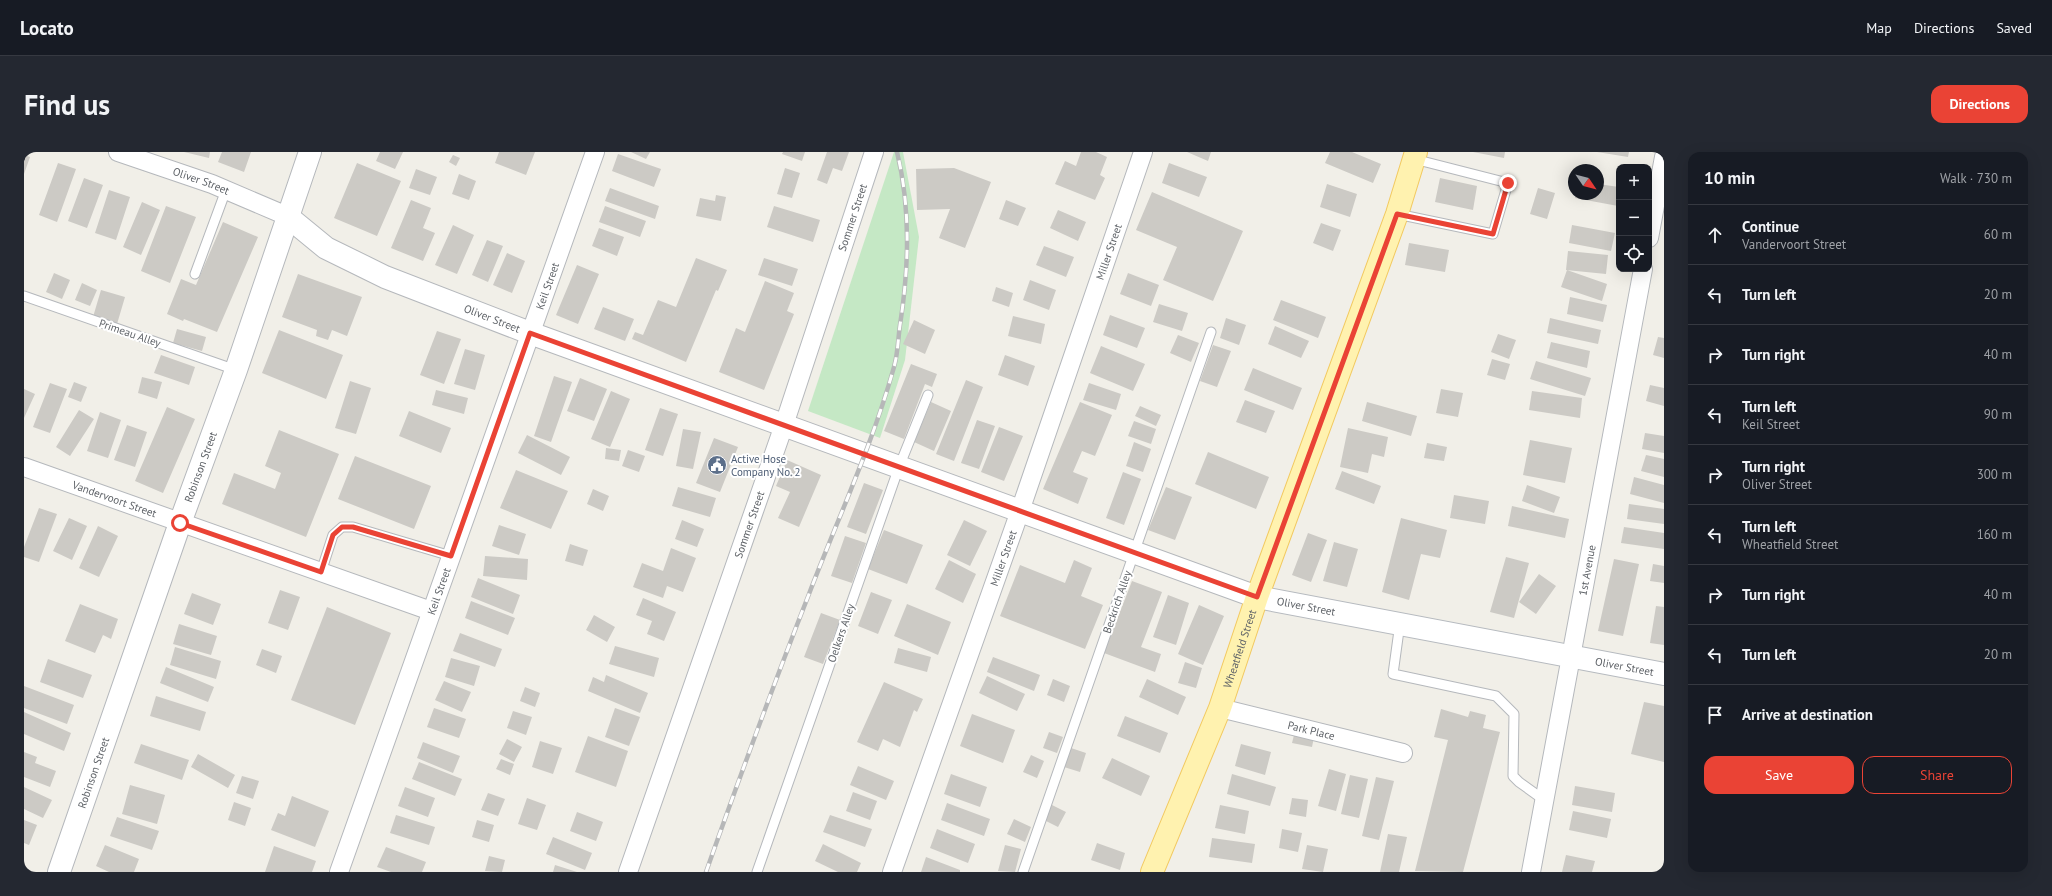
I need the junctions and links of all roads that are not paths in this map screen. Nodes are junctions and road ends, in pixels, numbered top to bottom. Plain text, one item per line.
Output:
1 (118, 152) edge
2 (310, 152) edge
3 (595, 152) edge
4 (874, 152) edge
5 (1142, 152) edge
6 (1415, 155) edge
7 (1664, 157) edge
8 (226, 190) junction
9 (1397, 214) junction
10 (287, 216) junction
11 (1649, 236) edge
12 (1642, 272) edge
13 (195, 274) dead end
14 (24, 296) edge
15 (1211, 332) dead end
16 (530, 333) junction
17 (236, 370) junction
18 (928, 395) dead end
19 (784, 425) junction
20 (24, 467) edge
21 (899, 467) junction
22 (1020, 511) junction
23 (180, 523) junction
24 (1134, 553) junction
25 (451, 556) junction
26 (321, 572) junction
27 (1257, 597) junction
28 (431, 611) junction
29 (1400, 624) junction
30 (1572, 657) junction
31 (1664, 674) edge
32 (1220, 708) junction
33 (1403, 752) dead end
34 (1544, 800) junction
35 (59, 872) edge
36 (339, 872) edge
37 (628, 872) edge
38 (757, 872) edge
39 (892, 872) edge
40 (1023, 872) edge
41 (1152, 872) edge
42 (1531, 872) edge

1 - 8 street, Oliver Street
2 - 10 street, Robinson Street
3 - 16 street, Keil Street
4 - 19 street, Sommer Street
5 - 22 street, Miller Street
6 - 9 main road, Wheatfield Street
6 - 9 lane
7 - 11 street
8 - 10 street, Oliver Street
8 - 13 lane
9 - 27 main road, Wheatfield Street
10 - 16 street, Oliver Street
10 - 17 street, Robinson Street
12 - 30 street, 1st Avenue
14 - 17 lane, Primeau Alley
15 - 24 lane, Beckrich Alley
16 - 19 street, Oliver Street
16 - 25 street, Keil Street
17 - 23 street, Robinson Street
18 - 21 lane, Oelkers Alley
19 - 21 street, Oliver Street
19 - 37 street, Sommer Street
20 - 23 street, Vandervoort Street
21 - 22 street, Oliver Street
21 - 38 lane, Oelkers Alley
22 - 24 street, Oliver Street
22 - 39 street, Miller Street
23 - 26 street, Vandervoort Street
23 - 35 street, Robinson Street
24 - 27 street, Oliver Street
24 - 40 lane, Beckrich Alley
25 - 26 lane
25 - 28 street, Keil Street
26 - 28 street, Vandervoort Street
27 - 29 street, Oliver Street
27 - 32 main road, Wheatfield Street
28 - 36 street, Keil Street
29 - 30 street, Oliver Street
29 - 34 lane
30 - 31 street, Oliver Street
30 - 34 street, 1st Avenue
32 - 33 street, Park Place
32 - 41 main road, Wheatfield Street
34 - 42 street, 1st Avenue

